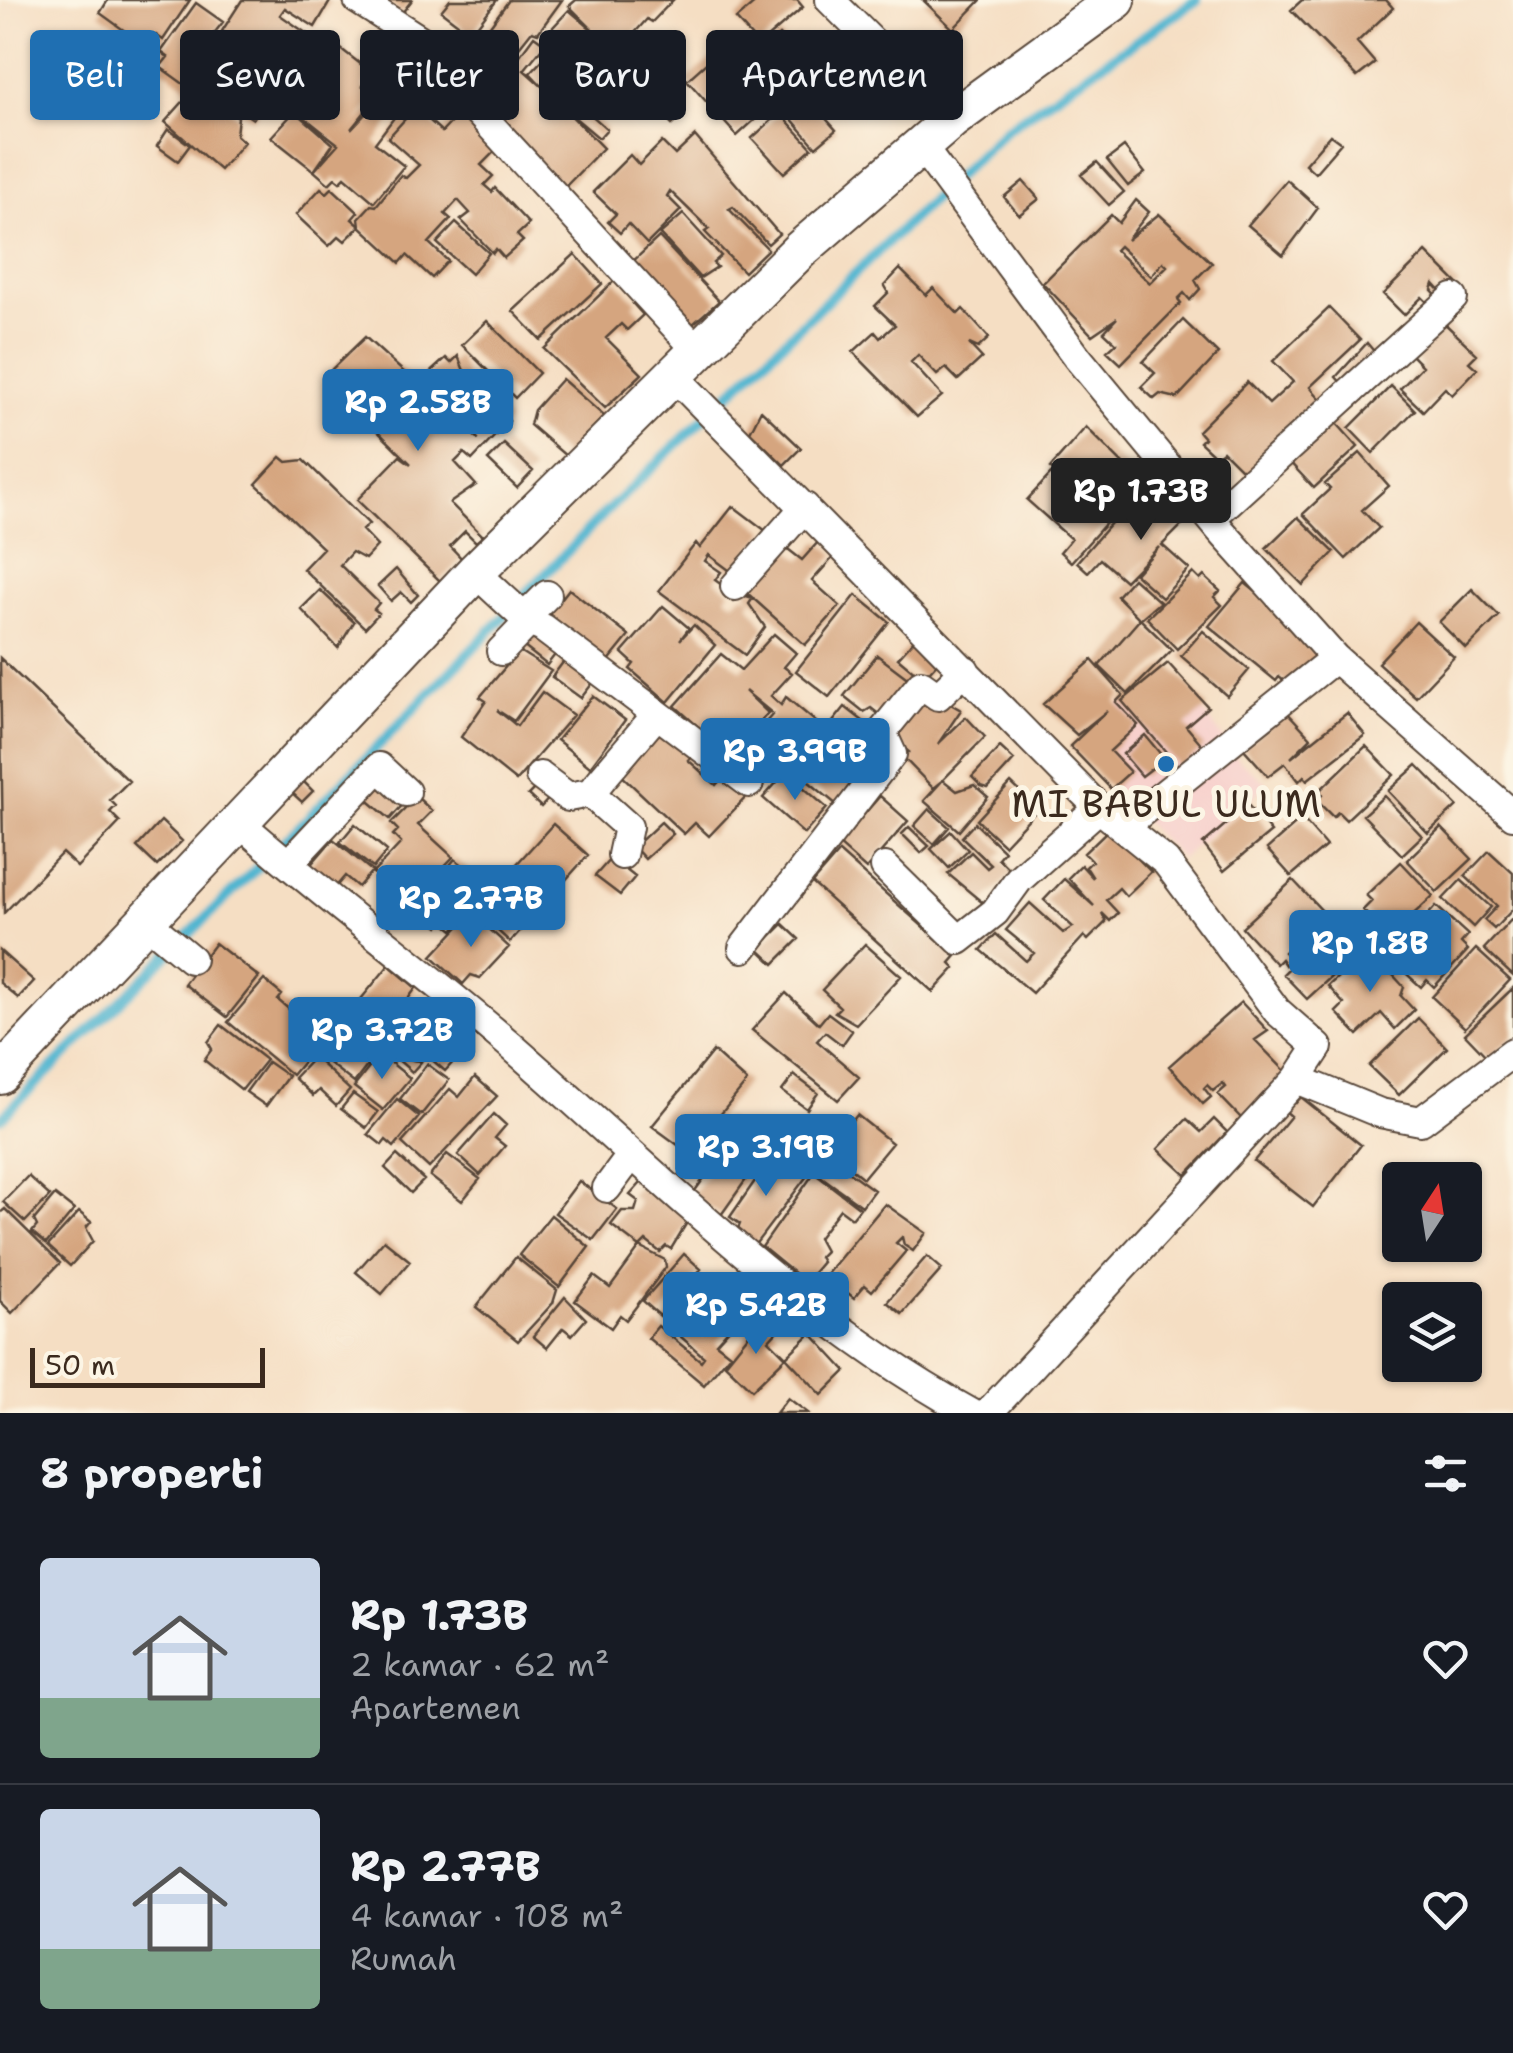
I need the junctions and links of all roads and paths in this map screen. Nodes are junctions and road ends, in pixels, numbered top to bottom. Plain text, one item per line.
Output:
1 (358, 0) edge
2 (830, 0) edge
3 (1116, 0) edge
4 (860, 30) edge
5 (963, 111) edge
6 (951, 120) edge
7 (929, 157) junction
8 (1452, 298) dead end
9 (689, 374) junction
10 (805, 506) junction
11 (1211, 518) junction
12 (489, 584) junction
13 (735, 586) dead end
14 (548, 595) dead end
15 (527, 620) junction
16 (501, 651) dead end
17 (1334, 658) junction
18 (965, 670) junction
19 (657, 714) junction
20 (540, 776) dead end
21 (750, 784) dead end
22 (406, 792) dead end
23 (590, 793) junction
24 (1099, 808) junction
25 (1513, 815) edge
26 (1123, 827) junction
27 (246, 828) junction
28 (622, 855) dead end
29 (885, 867) dead end
30 (295, 868) junction
31 (153, 928) junction
32 (743, 948) dead end
33 (188, 956) dead end
34 (454, 999) junction
35 (417, 1046) dead end
36 (1513, 1052) edge
37 (0, 1074) edge
38 (1297, 1079) junction
39 (630, 1157) junction
40 (608, 1188) dead end
41 (972, 1413) edge
42 (988, 1413) edge

1 - 9 street
2 - 4 street
3 - 5 main road
6 - 7 main road
7 - 9 main road
7 - 11 street
8 - 11 street
9 - 10 street
9 - 12 main road
10 - 13 street
10 - 18 street
11 - 17 street
12 - 15 street
12 - 27 main road
14 - 15 street
15 - 16 street
15 - 19 street
17 - 25 street
17 - 26 street
18 - 24 street
18 - 32 street
19 - 21 street
19 - 23 street
20 - 23 street
22 - 30 street
23 - 28 street
24 - 26 street
24 - 29 street
26 - 38 street
27 - 30 street
27 - 31 main road
30 - 34 street
31 - 33 street
31 - 37 main road
34 - 35 street
34 - 39 street
36 - 38 street
38 - 42 street
39 - 40 street
39 - 41 street

